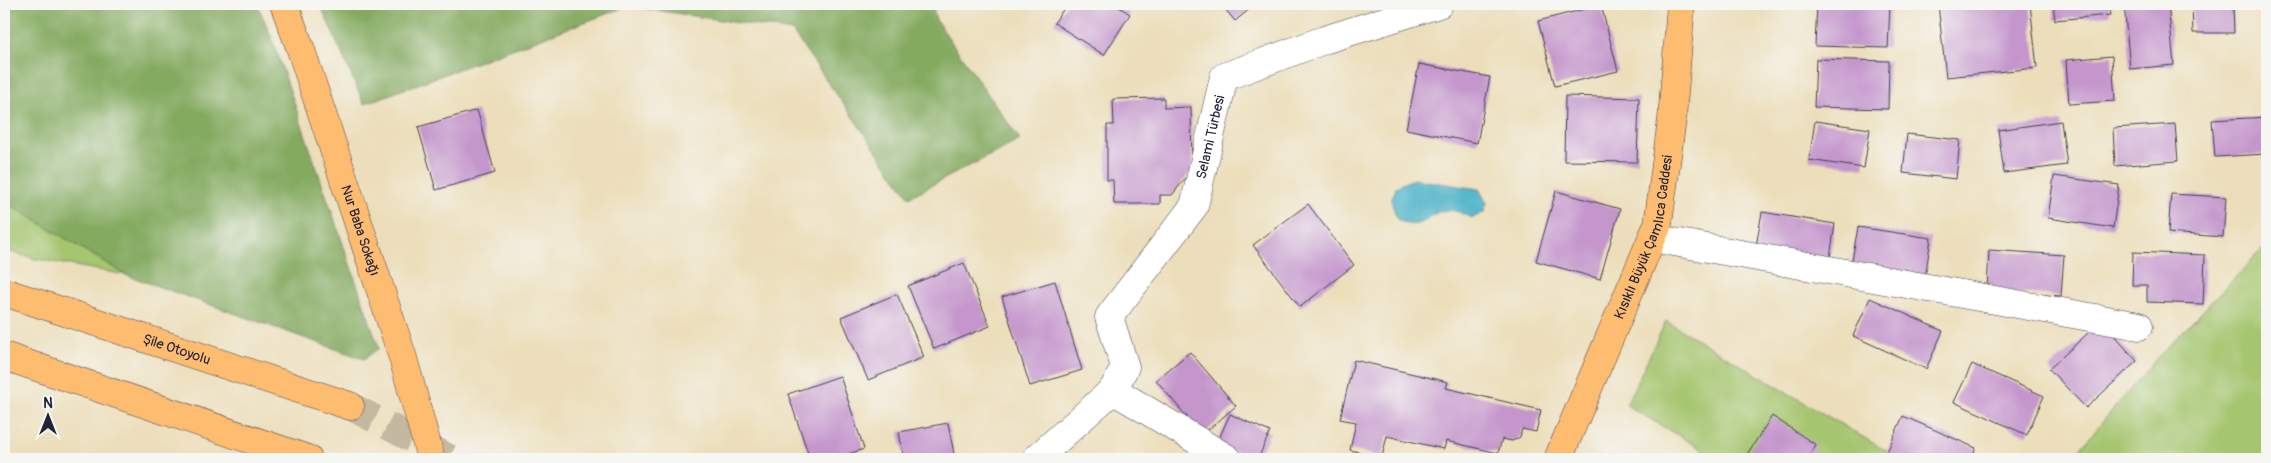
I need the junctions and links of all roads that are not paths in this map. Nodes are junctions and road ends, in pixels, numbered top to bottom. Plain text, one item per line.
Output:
1 (284, 4) edge
2 (1439, 4) edge
3 (1681, 4) edge
4 (1652, 238) junction
5 (4, 292) edge
6 (2139, 326) dead end
7 (4, 356) edge
8 (1113, 390) junction
9 (350, 406) tunnel mouth
10 (308, 459) edge
11 (431, 459) edge
12 (1036, 459) edge
13 (1228, 459) edge
14 (1558, 459) edge

1 - 11 main road, Nur Baba Sokağı
2 - 8 street, Selami Türbesi
3 - 4 main road, Kısıklı Büyük Çamlıca Caddesi
4 - 6 street
4 - 14 main road, Kısıklı Büyük Çamlıca Caddesi
5 - 9 main road, Şile Otoyolu
7 - 10 main road
8 - 12 street
8 - 13 street

